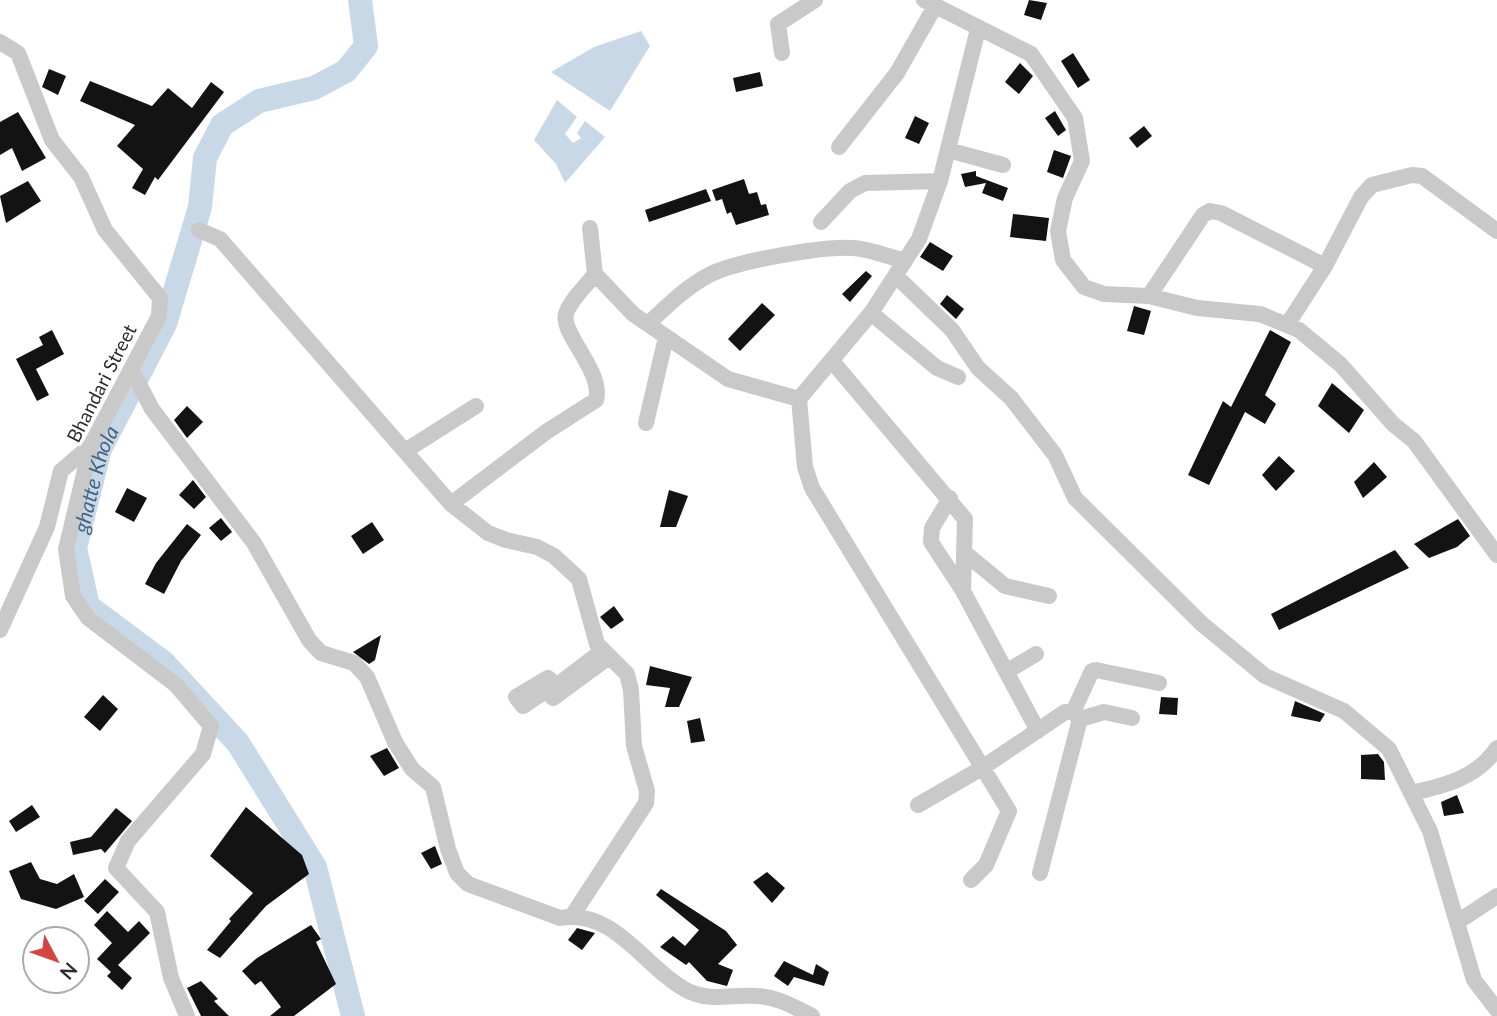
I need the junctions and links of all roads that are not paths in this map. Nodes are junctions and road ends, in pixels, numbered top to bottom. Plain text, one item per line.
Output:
1 (814, 0) edge
2 (929, 4) edge
3 (978, 29) junction
4 (0, 42) edge
5 (782, 52) dead end
6 (839, 148) dead end
7 (948, 150) junction
8 (1003, 165) dead end
9 (940, 181) junction
10 (821, 222) dead end
11 (590, 228) dead end
12 (199, 230) dead end
13 (1497, 231) edge
14 (905, 261) junction
15 (1325, 266) junction
16 (595, 274) junction
17 (895, 276) junction
18 (1149, 296) junction
19 (871, 313) junction
20 (648, 324) junction
21 (1287, 325) junction
22 (666, 337) junction
23 (831, 361) junction
24 (131, 369) junction
25 (958, 377) dead end
26 (799, 399) junction
27 (475, 406) dead end
28 (646, 423) dead end
29 (91, 444) junction
30 (405, 451) junction
31 (950, 498) junction
32 (451, 504) junction
33 (965, 553) junction
34 (1497, 555) edge
35 (962, 592) junction
36 (1049, 596) dead end
37 (2, 622) edge
38 (606, 654) junction
39 (1036, 654) dead end
40 (1006, 672) junction
41 (1159, 683) dead end
42 (1077, 715) junction
43 (1132, 718) dead end
44 (1038, 731) junction
45 (1497, 748) edge
46 (982, 768) junction
47 (1411, 793) junction
48 (918, 805) dead end
49 (1040, 873) dead end
50 (971, 880) dead end
51 (1497, 896) edge
52 (572, 916) junction
53 (1459, 921) junction
54 (1497, 1010) edge
55 (187, 1016) edge
56 (812, 1016) edge

1 - 5 street
2 - 3 street
2 - 6 street
3 - 7 street
3 - 18 street
4 - 24 street, Bhandari Street
7 - 8 street
7 - 9 street
9 - 10 street
9 - 14 street
11 - 16 street
12 - 30 street
13 - 15 street
14 - 17 street
14 - 20 street
15 - 18 street
15 - 21 street
16 - 20 street
16 - 32 street
17 - 19 street
17 - 47 street
18 - 21 street
19 - 23 street
19 - 25 street
20 - 22 street
21 - 34 street
22 - 26 street
22 - 28 street
23 - 26 street
23 - 31 street
24 - 29 street, Bhandari Street
24 - 52 street
26 - 46 street
27 - 30 street
29 - 37 street
29 - 55 street, Bhandari Street
30 - 32 street
31 - 33 street
31 - 35 street
32 - 38 street
33 - 35 street
33 - 36 street
35 - 40 street
38 - 38 street
38 - 52 street
39 - 40 street
40 - 44 street
41 - 42 street
42 - 43 street
42 - 44 street
42 - 49 street
44 - 46 street
45 - 47 street
46 - 48 street
46 - 50 street
47 - 53 street
51 - 53 street
52 - 56 street
53 - 54 street

